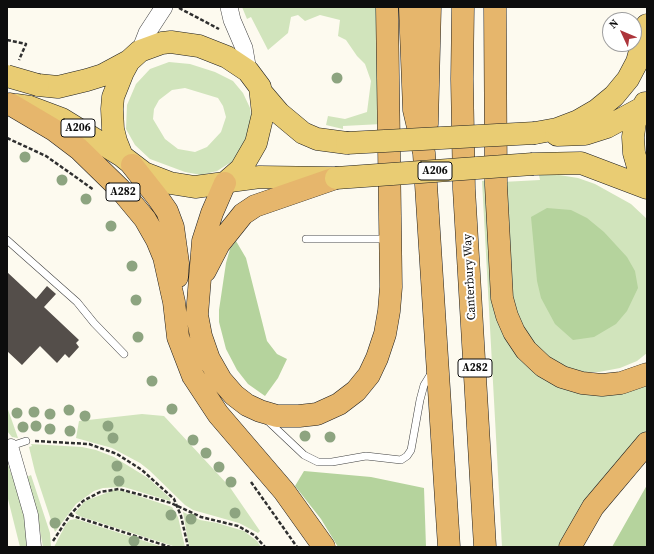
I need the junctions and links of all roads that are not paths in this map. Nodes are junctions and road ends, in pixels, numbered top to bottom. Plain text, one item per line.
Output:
1 (164, 7) edge
2 (229, 7) edge
3 (387, 7) edge
4 (410, 7) edge
5 (430, 7) edge
6 (464, 7) edge
7 (495, 7) edge
8 (647, 25) edge
9 (134, 56) junction
10 (13, 68) edge
11 (248, 71) junction
12 (262, 93) junction
13 (644, 105) edge
14 (19, 107) edge
15 (535, 133) junction
16 (424, 153) junction
17 (127, 161) junction
18 (336, 178) junction
19 (227, 182) junction
20 (647, 182) edge
21 (647, 188) edge
22 (306, 239) dead end
23 (389, 239) junction
24 (7, 240) edge
25 (200, 281) junction
26 (174, 302) junction
27 (124, 354) dead end
28 (437, 364) junction
29 (647, 374) edge
30 (254, 409) junction
31 (26, 441) road end
32 (647, 443) edge
33 (11, 446) joint
34 (34, 547) edge
35 (324, 547) edge
36 (449, 547) edge
37 (486, 547) edge
38 (570, 547) edge

1 - 9 street
2 - 11 street
3 - 23 highway
4 - 16 highway
5 - 16 highway
6 - 37 highway, Canterbury Way / A282
7 - 29 highway
8 - 15 main road
9 - 10 main road, bridge
9 - 11 main road
9 - 17 main road
11 - 12 main road
12 - 15 main road, bridge
12 - 19 main road
13 - 15 main road
13 - 20 main road
14 - 17 main road, A206
14 - 26 highway, A282
16 - 28 highway
17 - 19 main road
17 - 26 highway, A282
18 - 19 main road, A206
18 - 21 main road, A206, bridge
18 - 25 highway
19 - 25 highway
22 - 23 lane
23 - 30 highway
24 - 27 lane
25 - 30 highway
26 - 35 highway, A282
28 - 30 lane
28 - 36 highway
31 - 33 lane
32 - 38 highway
33 - 34 street

